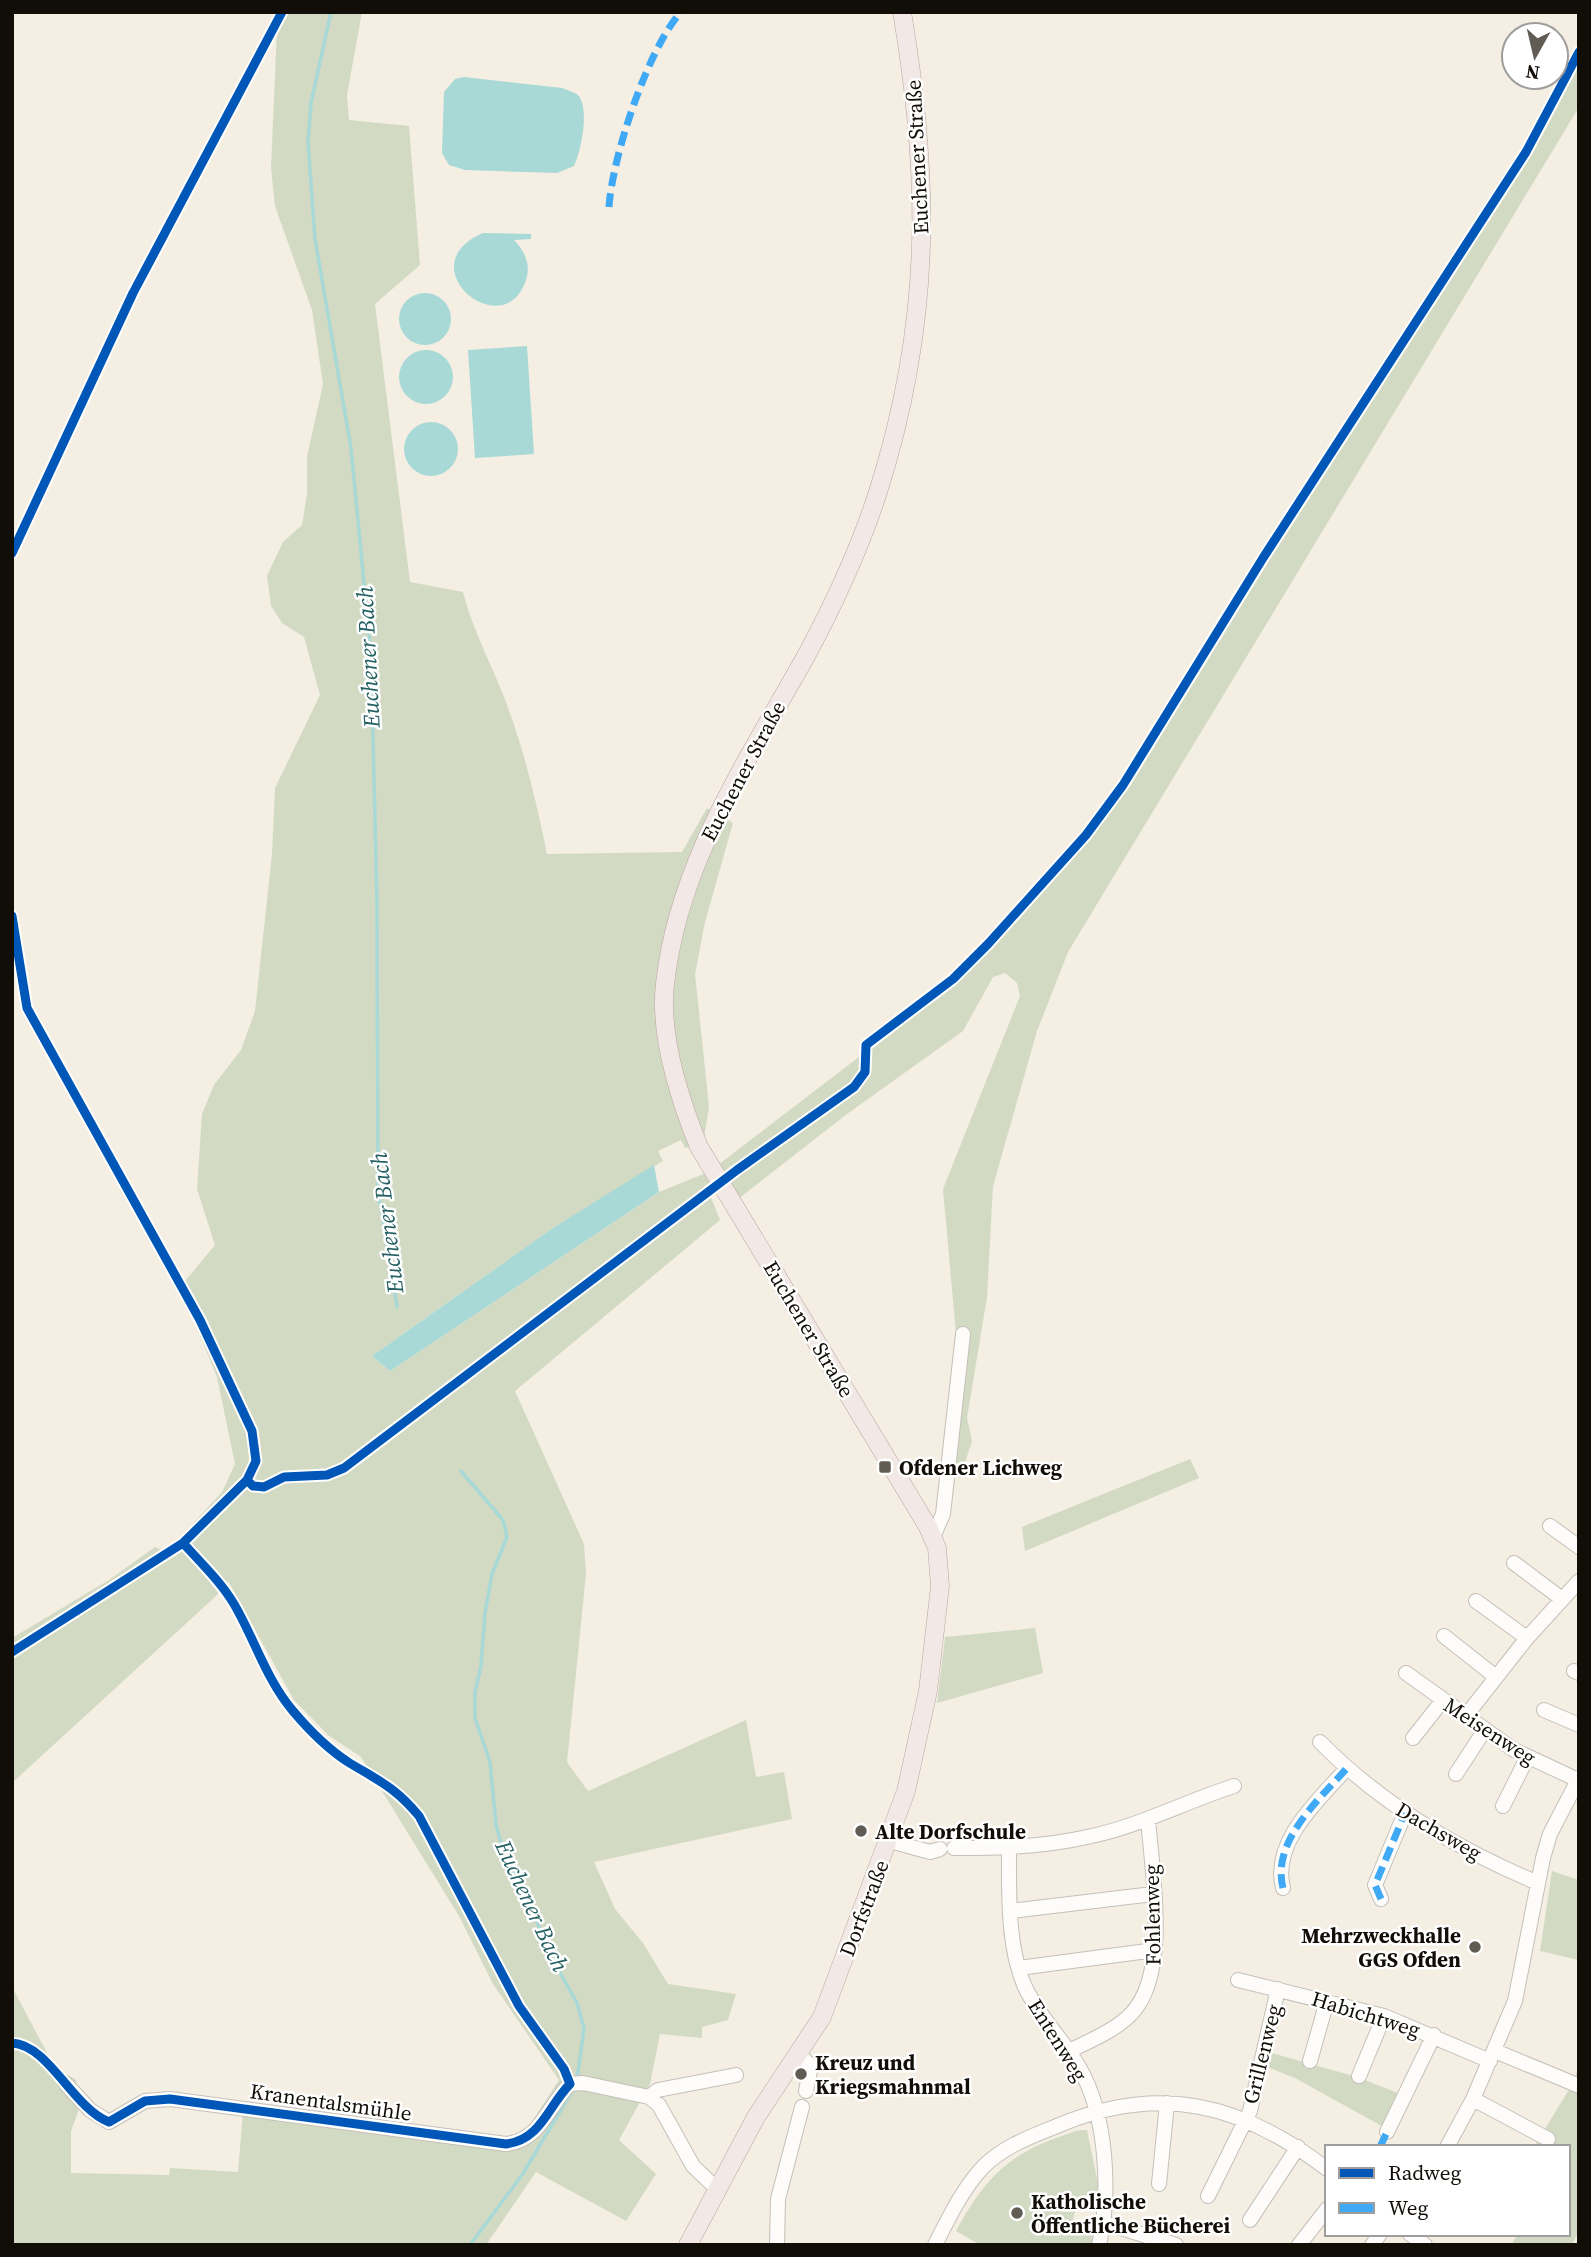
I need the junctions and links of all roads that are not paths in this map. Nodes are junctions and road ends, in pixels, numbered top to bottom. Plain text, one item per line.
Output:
1 (902, 12) edge
2 (962, 1334) dead end
3 (906, 1489) joint
4 (1550, 1526) dead end
5 (933, 1537) junction
6 (1579, 1548) edge
7 (1514, 1563) dead end
8 (1579, 1581) edge
9 (1562, 1599) junction
10 (1476, 1601) dead end
11 (1444, 1636) dead end
12 (1527, 1638) junction
13 (1406, 1673) dead end
14 (1496, 1677) junction
15 (1443, 1700) junction
16 (1544, 1710) dead end
17 (1465, 1717) junction
18 (1579, 1725) edge
19 (1484, 1731) junction
20 (1413, 1738) dead end
21 (1321, 1742) dead end
22 (1527, 1758) junction
23 (1347, 1768) junction
24 (1456, 1774) dead end
25 (1578, 1779) edge
26 (1234, 1786) dead end
27 (1503, 1806) dead end
28 (1405, 1813) junction
29 (1148, 1819) junction
30 (890, 1842) junction
31 (1009, 1848) junction
32 (1538, 1882) junction
33 (1283, 1888) dead end
34 (1153, 1894) junction
35 (1381, 1899) dead end
36 (1011, 1911) junction
37 (1155, 1950) junction
38 (1019, 1968) junction
39 (1238, 1980) dead end
40 (1278, 1989) junction
41 (1327, 2001) junction
42 (1384, 2017) junction
43 (1434, 2035) junction
44 (1067, 2052) junction
45 (799, 2055) junction
46 (1493, 2056) junction
47 (1310, 2060) dead end
48 (736, 2075) dead end
49 (1359, 2076) dead end
50 (65, 2084) dead end
51 (1577, 2085) dead end
52 (806, 2091) dead end
53 (649, 2097) junction
54 (1473, 2099) junction
55 (1167, 2103) junction
56 (802, 2108) dead end
57 (1096, 2112) junction
58 (1245, 2119) junction
59 (1387, 2132) dead end
60 (1548, 2139) dead end
61 (1448, 2145) edge
62 (1298, 2147) junction
63 (1325, 2167) edge
64 (1159, 2184) dead end
65 (716, 2188) junction
66 (1208, 2196) dead end
67 (1325, 2212) edge
68 (1250, 2220) dead end
69 (1105, 2223) junction
70 (1161, 2242) edge
71 (688, 2245) edge
72 (777, 2245) edge
73 (935, 2245) edge
74 (1098, 2245) edge
75 (1177, 2245) edge
76 (1299, 2245) edge

1 - 3 main road, Euchener Straße
2 - 5 street, Dorfstraße
3 - 5 main road, Dorfstraße
4 - 6 street
5 - 30 main road, Dorfstraße
7 - 9 street
8 - 9 street
9 - 12 street
10 - 12 street
11 - 14 street
12 - 14 street
13 - 15 street, Meisenweg
14 - 17 street
15 - 17 street, Meisenweg
15 - 20 street
16 - 18 street
17 - 19 street, Meisenweg
19 - 22 street, Meisenweg
19 - 24 street
21 - 23 street, Dachsweg
22 - 25 street, Meisenweg
22 - 27 street
23 - 28 street, Dachsweg
23 - 33 street
25 - 32 street
26 - 29 street
28 - 32 street, Dachsweg
28 - 35 street
29 - 31 street
29 - 34 street, Fohlenweg
30 - 31 street
30 - 45 main road, Dorfstraße
31 - 36 street, Entenweg
32 - 46 street
34 - 36 street
34 - 37 street, Fohlenweg
36 - 38 street, Entenweg
37 - 38 street, Entenweg
37 - 44 street, Fohlenweg
38 - 44 street, Entenweg
39 - 40 street, Habichtweg
40 - 41 street, Habichtweg
40 - 58 street, Grillenweg
41 - 42 street, Habichtweg
41 - 47 street
42 - 43 street, Habichtweg
42 - 49 street
43 - 46 street, Habichtweg
43 - 59 street
44 - 57 street, Entenweg
45 - 52 street
45 - 65 main road, Dorfstraße
46 - 51 street, Habichtweg
46 - 54 street
48 - 53 street
50 - 53 street, Kranentalsmühle
53 - 65 street
54 - 60 street
54 - 61 street
55 - 57 street
55 - 58 street
55 - 64 street
56 - 72 street
57 - 69 street, Entenweg
57 - 73 street
58 - 62 street
58 - 66 street, Grillenweg
62 - 63 street
62 - 68 street
65 - 71 main road, Dorfstraße
67 - 76 street
69 - 70 street
69 - 74 street, Entenweg
70 - 75 street

